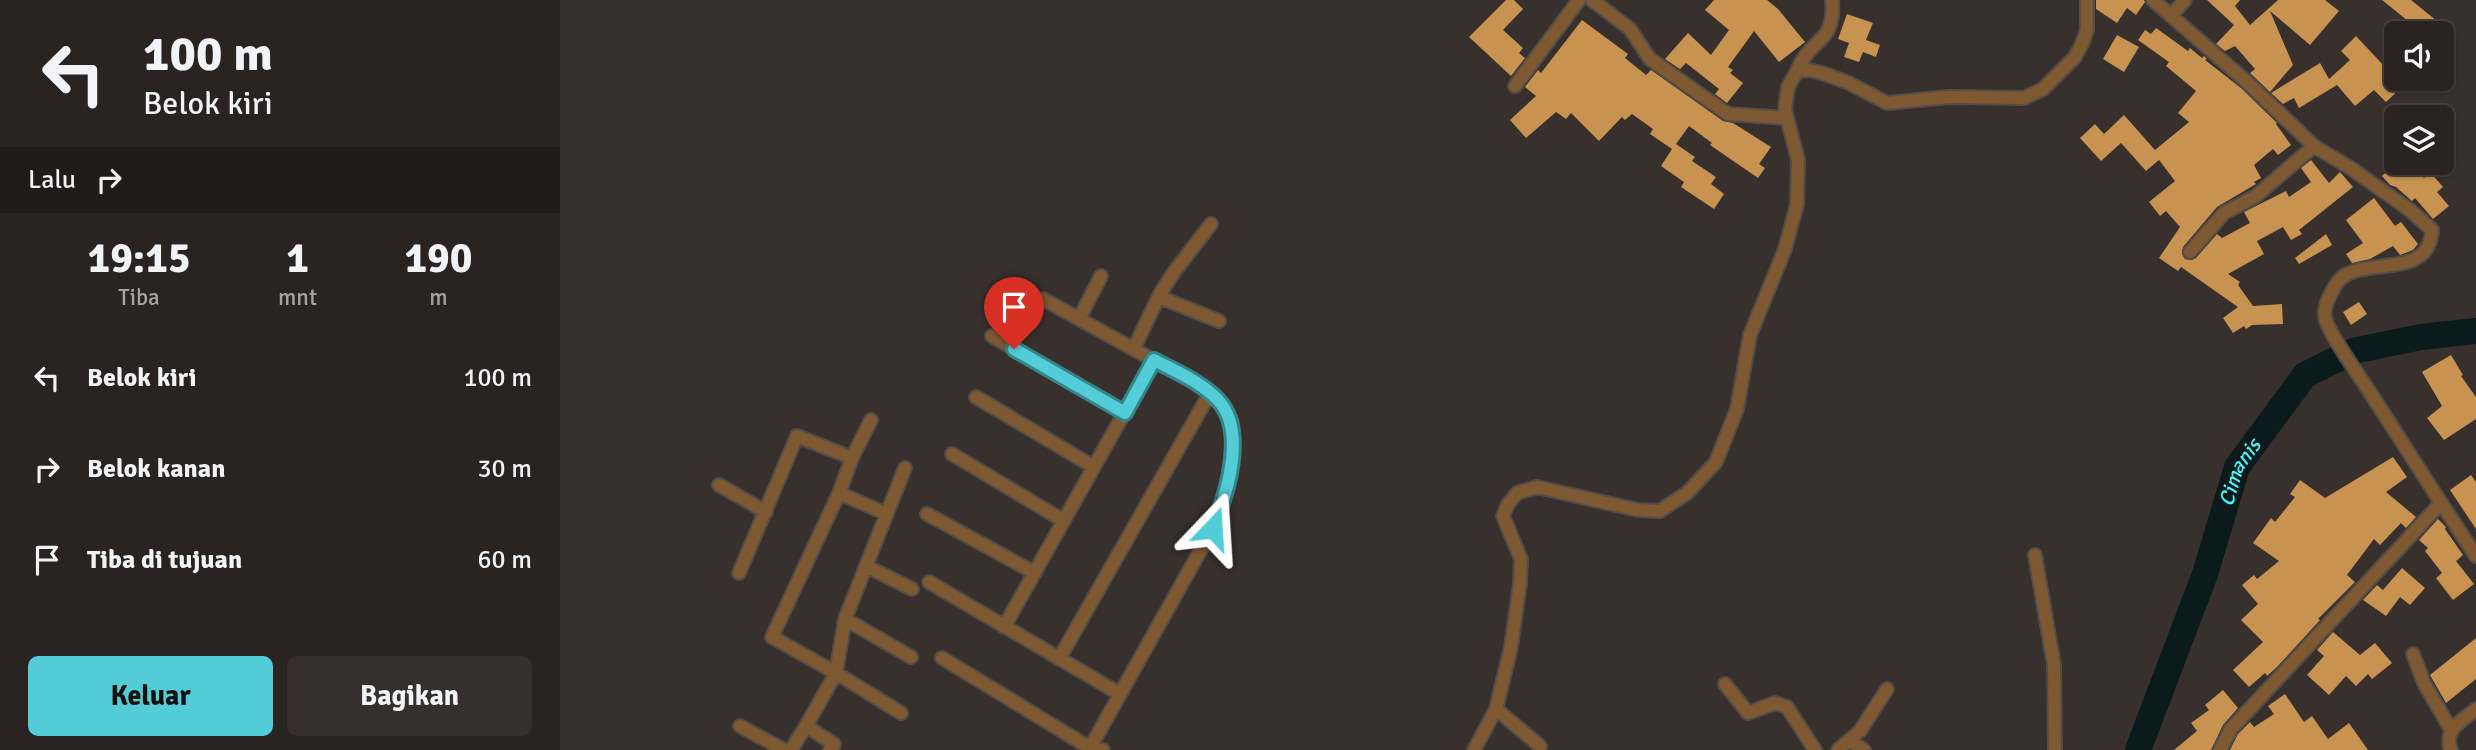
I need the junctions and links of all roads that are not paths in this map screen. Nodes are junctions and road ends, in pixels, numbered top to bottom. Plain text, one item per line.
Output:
1 (1579, 0) edge
2 (1592, 0) edge
3 (1832, 0) edge
4 (2087, 0) edge
5 (2153, 0) edge
6 (2185, 0) edge
7 (2171, 16) junction
8 (1797, 71) junction
9 (1515, 86) dead end
10 (1787, 118) junction
11 (2314, 146) junction
12 (1211, 224) dead end
13 (2190, 252) dead end
14 (1101, 276) dead end
15 (1159, 298) junction
16 (1043, 299) dead end
17 (1079, 319) junction
18 (1219, 321) dead end
19 (992, 336) dead end
20 (1134, 348) junction
21 (1154, 360) junction
22 (1210, 393) junction
23 (976, 397) dead end
24 (1125, 413) junction
25 (871, 420) dead end
26 (951, 454) dead end
27 (852, 458) junction
28 (1094, 467) junction
29 (905, 468) dead end
30 (719, 485) dead end
31 (839, 493) junction
32 (2441, 503) junction
33 (766, 512) junction
34 (887, 514) junction
35 (927, 514) dead end
36 (1064, 521) junction
37 (2035, 555) dead end
38 (2476, 556) edge
39 (866, 566) junction
40 (739, 573) dead end
41 (1035, 573) junction
42 (929, 582) dead end
43 (912, 589) dead end
44 (845, 620) junction
45 (1004, 627) junction
46 (2413, 654) dead end
47 (911, 657) dead end
48 (942, 658) dead end
49 (1059, 659) junction
50 (836, 673) junction
51 (1725, 684) dead end
52 (1887, 689) dead end
53 (1120, 694) junction
54 (1496, 709) junction
55 (2476, 709) edge
56 (901, 713) dead end
57 (740, 726) dead end
58 (806, 726) junction
59 (2451, 730) junction
60 (1850, 741) junction
61 (1540, 746) dead end
62 (836, 748) edge
63 (1090, 748) junction
64 (783, 750) edge
65 (791, 750) edge
66 (1103, 750) edge
67 (1474, 750) edge
68 (1815, 750) edge
69 (1838, 750) edge
70 (1864, 750) edge
71 (2055, 750) edge
72 (2220, 750) edge
73 (2451, 750) edge

1 - 9 street
2 - 10 street
3 - 8 street
4 - 8 street
5 - 7 street
6 - 7 street
7 - 11 street
8 - 10 street
10 - 54 street
11 - 13 street
11 - 32 street
12 - 15 street
14 - 17 street
15 - 18 street
15 - 20 street
16 - 17 street
17 - 20 street
19 - 24 street
20 - 21 street
21 - 22 street
21 - 24 street
22 - 49 street
22 - 53 street
23 - 28 street
24 - 28 street
25 - 27 street
26 - 36 street
27 - 31 street
27 - 33 street
28 - 36 street
29 - 34 street
30 - 33 street
31 - 34 street
31 - 50 street
32 - 38 street
32 - 72 street
33 - 40 street
34 - 39 street
35 - 41 street
36 - 41 street
37 - 71 street
39 - 43 street
39 - 44 street
41 - 45 street
42 - 45 street
44 - 47 street
44 - 50 street
45 - 49 street
46 - 59 street
48 - 63 street
49 - 53 street
50 - 56 street
50 - 58 street
51 - 68 street
52 - 60 street
53 - 63 street
54 - 61 street
54 - 67 street
55 - 59 street
57 - 64 street
58 - 62 street
58 - 65 street
59 - 73 street
60 - 69 street
60 - 70 street
63 - 66 street

